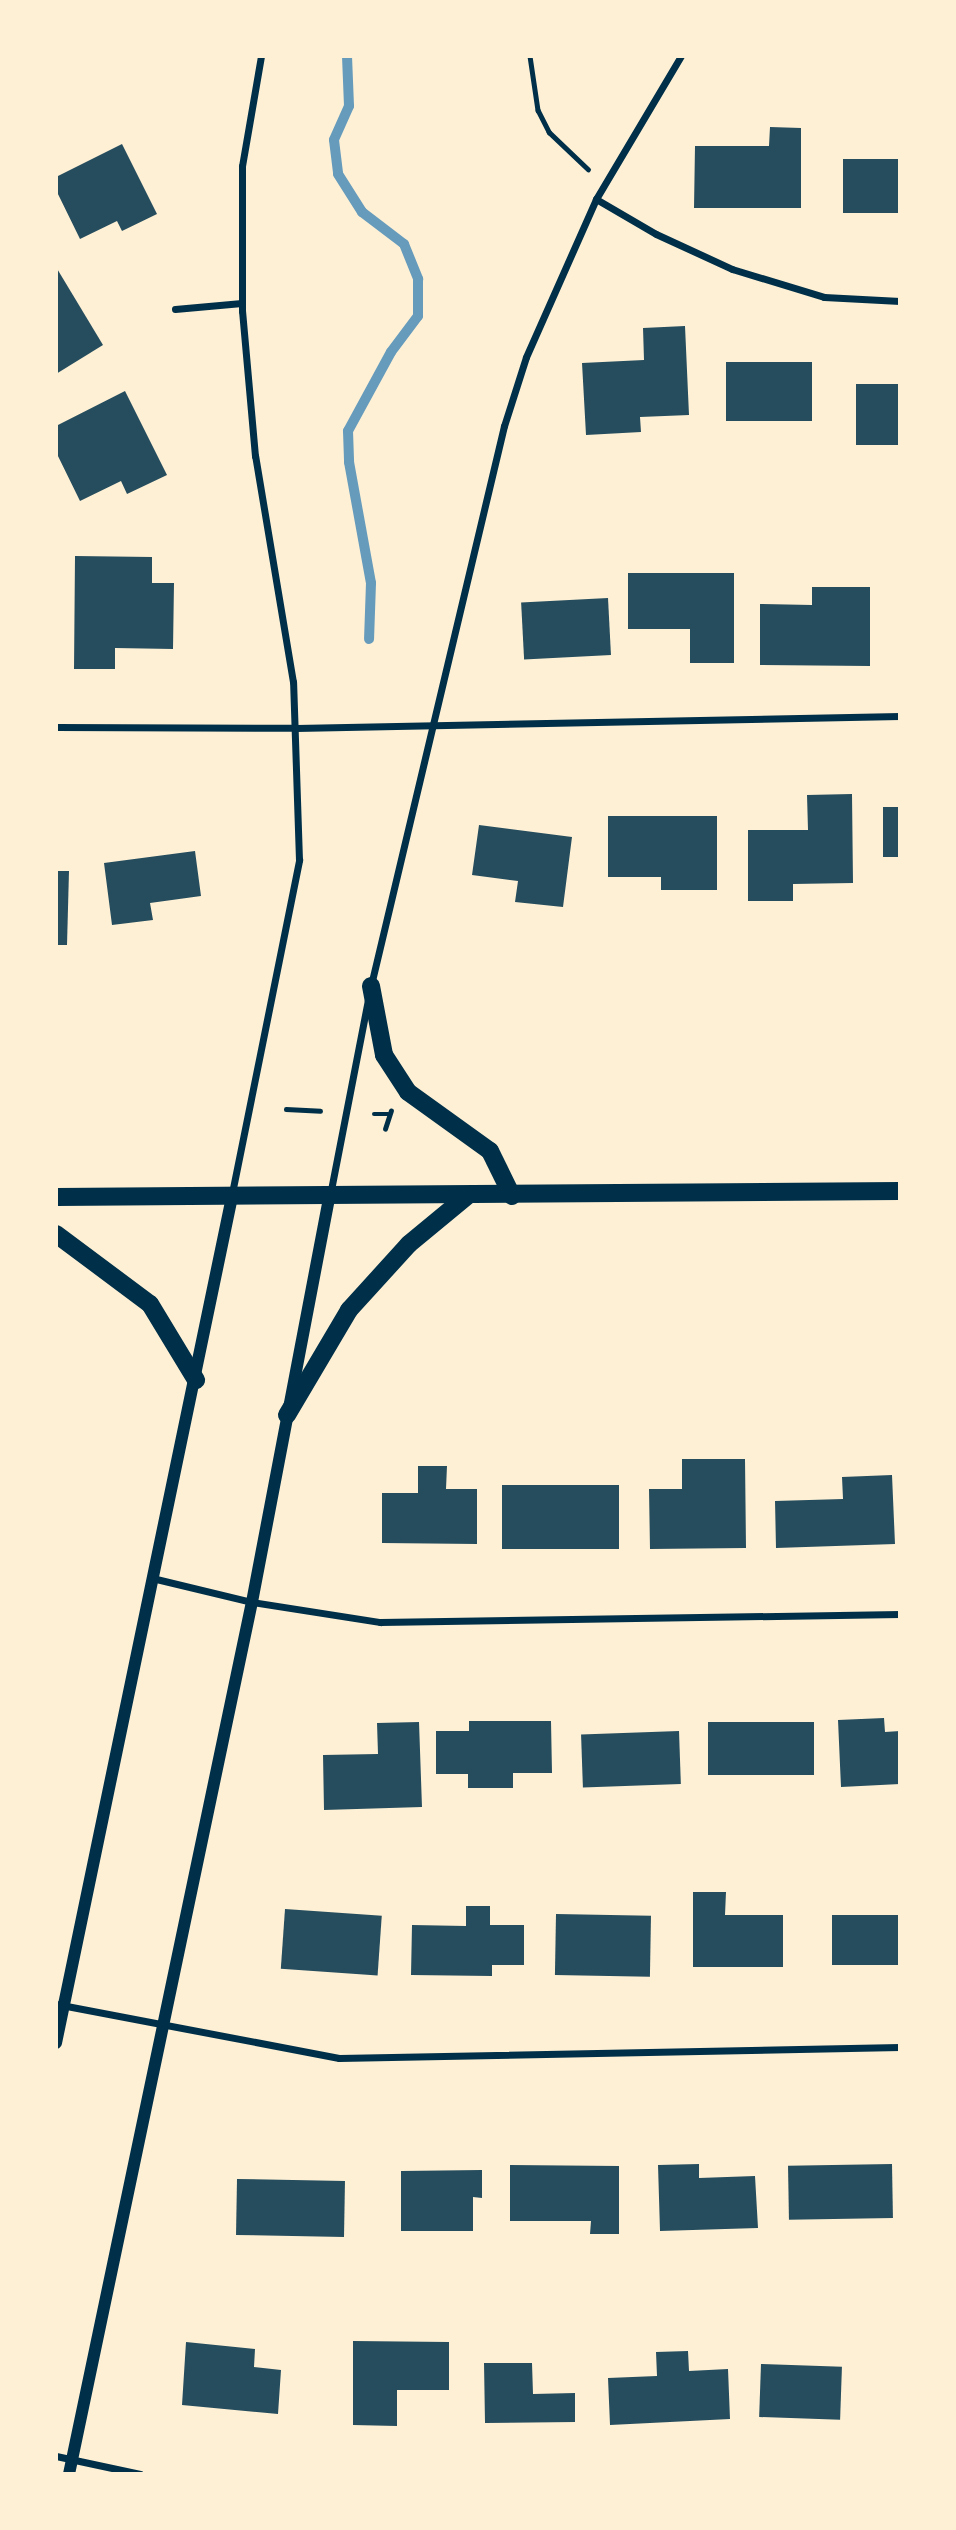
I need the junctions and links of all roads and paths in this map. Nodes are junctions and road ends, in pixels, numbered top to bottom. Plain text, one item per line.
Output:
1 (261, 56) edge
2 (530, 56) edge
3 (681, 56) edge
4 (606, 182) junction
5 (596, 199) junction
6 (900, 301) edge
7 (242, 303) junction
8 (175, 309) dead end
9 (900, 716) edge
10 (432, 722) junction
11 (56, 727) edge
12 (296, 728) junction
13 (371, 986) junction
14 (286, 1109) dead end
15 (320, 1111) dead end
16 (374, 1114) dead end
17 (385, 1129) dead end
18 (900, 1191) edge
19 (467, 1196) junction
20 (512, 1196) junction
21 (56, 1197) edge
22 (232, 1197) junction
23 (329, 1197) junction
24 (56, 1234) edge
25 (196, 1380) junction
26 (287, 1415) junction
27 (152, 1578) junction
28 (252, 1602) junction
29 (900, 1614) edge
30 (60, 2005) edge
31 (163, 2025) junction
32 (56, 2043) edge
33 (900, 2047) edge
34 (56, 2456) edge
35 (72, 2460) junction
36 (69, 2474) edge
37 (140, 2474) edge

1 - 7 street
2 - 4 path
3 - 4 street
4 - 5 street
5 - 6 street
5 - 10 street
7 - 8 street
7 - 12 street
9 - 10 street
10 - 12 street
10 - 13 street
11 - 12 street
12 - 22 street
13 - 20 main road
13 - 23 street
14 - 15 path
16 - 17 path
18 - 20 main road
19 - 20 main road
19 - 23 main road
19 - 26 main road
21 - 22 main road
22 - 23 main road
22 - 25 street
23 - 26 street
24 - 25 main road
25 - 27 street
26 - 28 street
27 - 28 street
27 - 30 street
28 - 29 street
28 - 31 street
30 - 31 street
30 - 32 street
31 - 33 street
31 - 35 street
34 - 35 street
35 - 36 street
35 - 37 street

